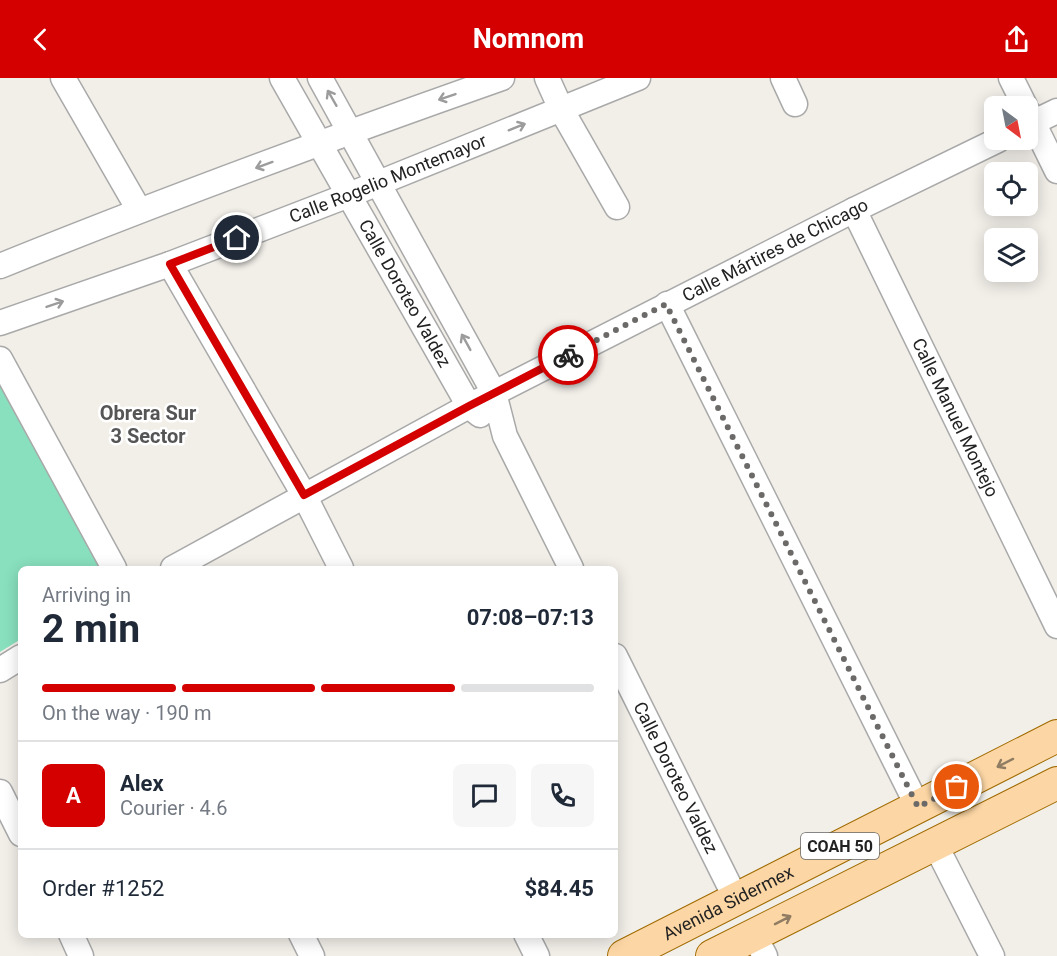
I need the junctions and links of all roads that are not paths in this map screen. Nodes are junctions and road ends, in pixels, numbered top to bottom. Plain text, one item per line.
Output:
1 (63, 78) edge
2 (282, 78) edge
3 (320, 78) edge
4 (502, 78) edge
5 (547, 78) edge
6 (638, 78) edge
7 (783, 78) edge
8 (1011, 78) edge
9 (1019, 96) edge
10 (795, 104) dead end
11 (561, 109) junction
12 (1057, 111) edge
13 (1038, 114) edge
14 (351, 131) junction
15 (1038, 135) edge
16 (320, 144) junction
17 (984, 147) edge
18 (1057, 171) edge
19 (379, 182) junction
20 (349, 195) junction
21 (616, 207) dead end
22 (139, 210) junction
23 (854, 210) junction
24 (170, 264) junction
25 (0, 266) edge
26 (666, 304) junction
27 (0, 323) edge
28 (0, 359) edge
29 (494, 393) junction
30 (469, 406) junction
31 (505, 436) junction
32 (304, 495) junction
33 (113, 566) edge
34 (177, 566) edge
35 (340, 566) edge
36 (571, 566) edge
37 (1057, 626) edge
38 (18, 659) edge
39 (618, 662) edge
40 (0, 670) edge
41 (1057, 736) edge
42 (1057, 783) edge
43 (0, 792) edge
44 (918, 807) junction
45 (18, 828) edge
46 (935, 844) junction
47 (736, 899) junction
48 (73, 938) edge
49 (303, 938) edge
50 (528, 938) edge
51 (759, 945) edge
52 (81, 956) edge
53 (312, 956) edge
54 (537, 956) edge
55 (624, 956) edge
56 (712, 956) edge
57 (992, 956) edge

1 - 22 street
2 - 16 street, Calle Doroteo Valdez
14 -> 3 street, Calle Doroteo Valdez
4 -> 14 street
5 - 11 street
6 - 11 street, Calle Rogelio Montemayor
7 - 10 street
8 - 9 street
19 -> 11 street, Calle Rogelio Montemayor
11 - 21 street
12 - 13 street
14 - 16 street
14 - 19 street, Calle Doroteo Valdez
15 - 18 street
16 - 20 street, Calle Doroteo Valdez
16 -> 22 street
17 - 23 street, Calle Mártires de Chicago
19 - 20 street, Calle Rogelio Montemayor
29 -> 19 street, Calle Doroteo Valdez
20 - 24 street, Calle Rogelio Montemayor
20 - 30 street, Calle Doroteo Valdez
22 - 25 street
23 - 26 street, Calle Mártires de Chicago
23 - 37 street, Calle Manuel Montejo
27 -> 24 street, Calle Rogelio Montemayor
24 - 32 street
26 - 29 street, Calle Mártires de Chicago
26 - 44 street
28 - 33 street
29 - 30 street, Calle Mártires de Chicago
29 - 31 street, Calle Doroteo Valdez
30 - 31 street, Calle Doroteo Valdez
30 - 32 street, Calle Mártires de Chicago
31 - 36 street, Calle Doroteo Valdez
32 - 34 street, Calle Mártires de Chicago
32 - 35 street
38 - 40 street
39 - 47 street, Calle Doroteo Valdez
41 -> 44 main road, Avenida Sidermex / COAH 50
42 - 46 main road, COAH 50
43 - 45 street
44 - 47 main road, Avenida Sidermex / COAH 50
51 -> 46 main road, COAH 50
46 - 57 street
47 - 55 main road, Avenida Sidermex / COAH 50
48 - 52 street
49 - 53 street
50 - 54 street
51 - 56 main road, COAH 50

